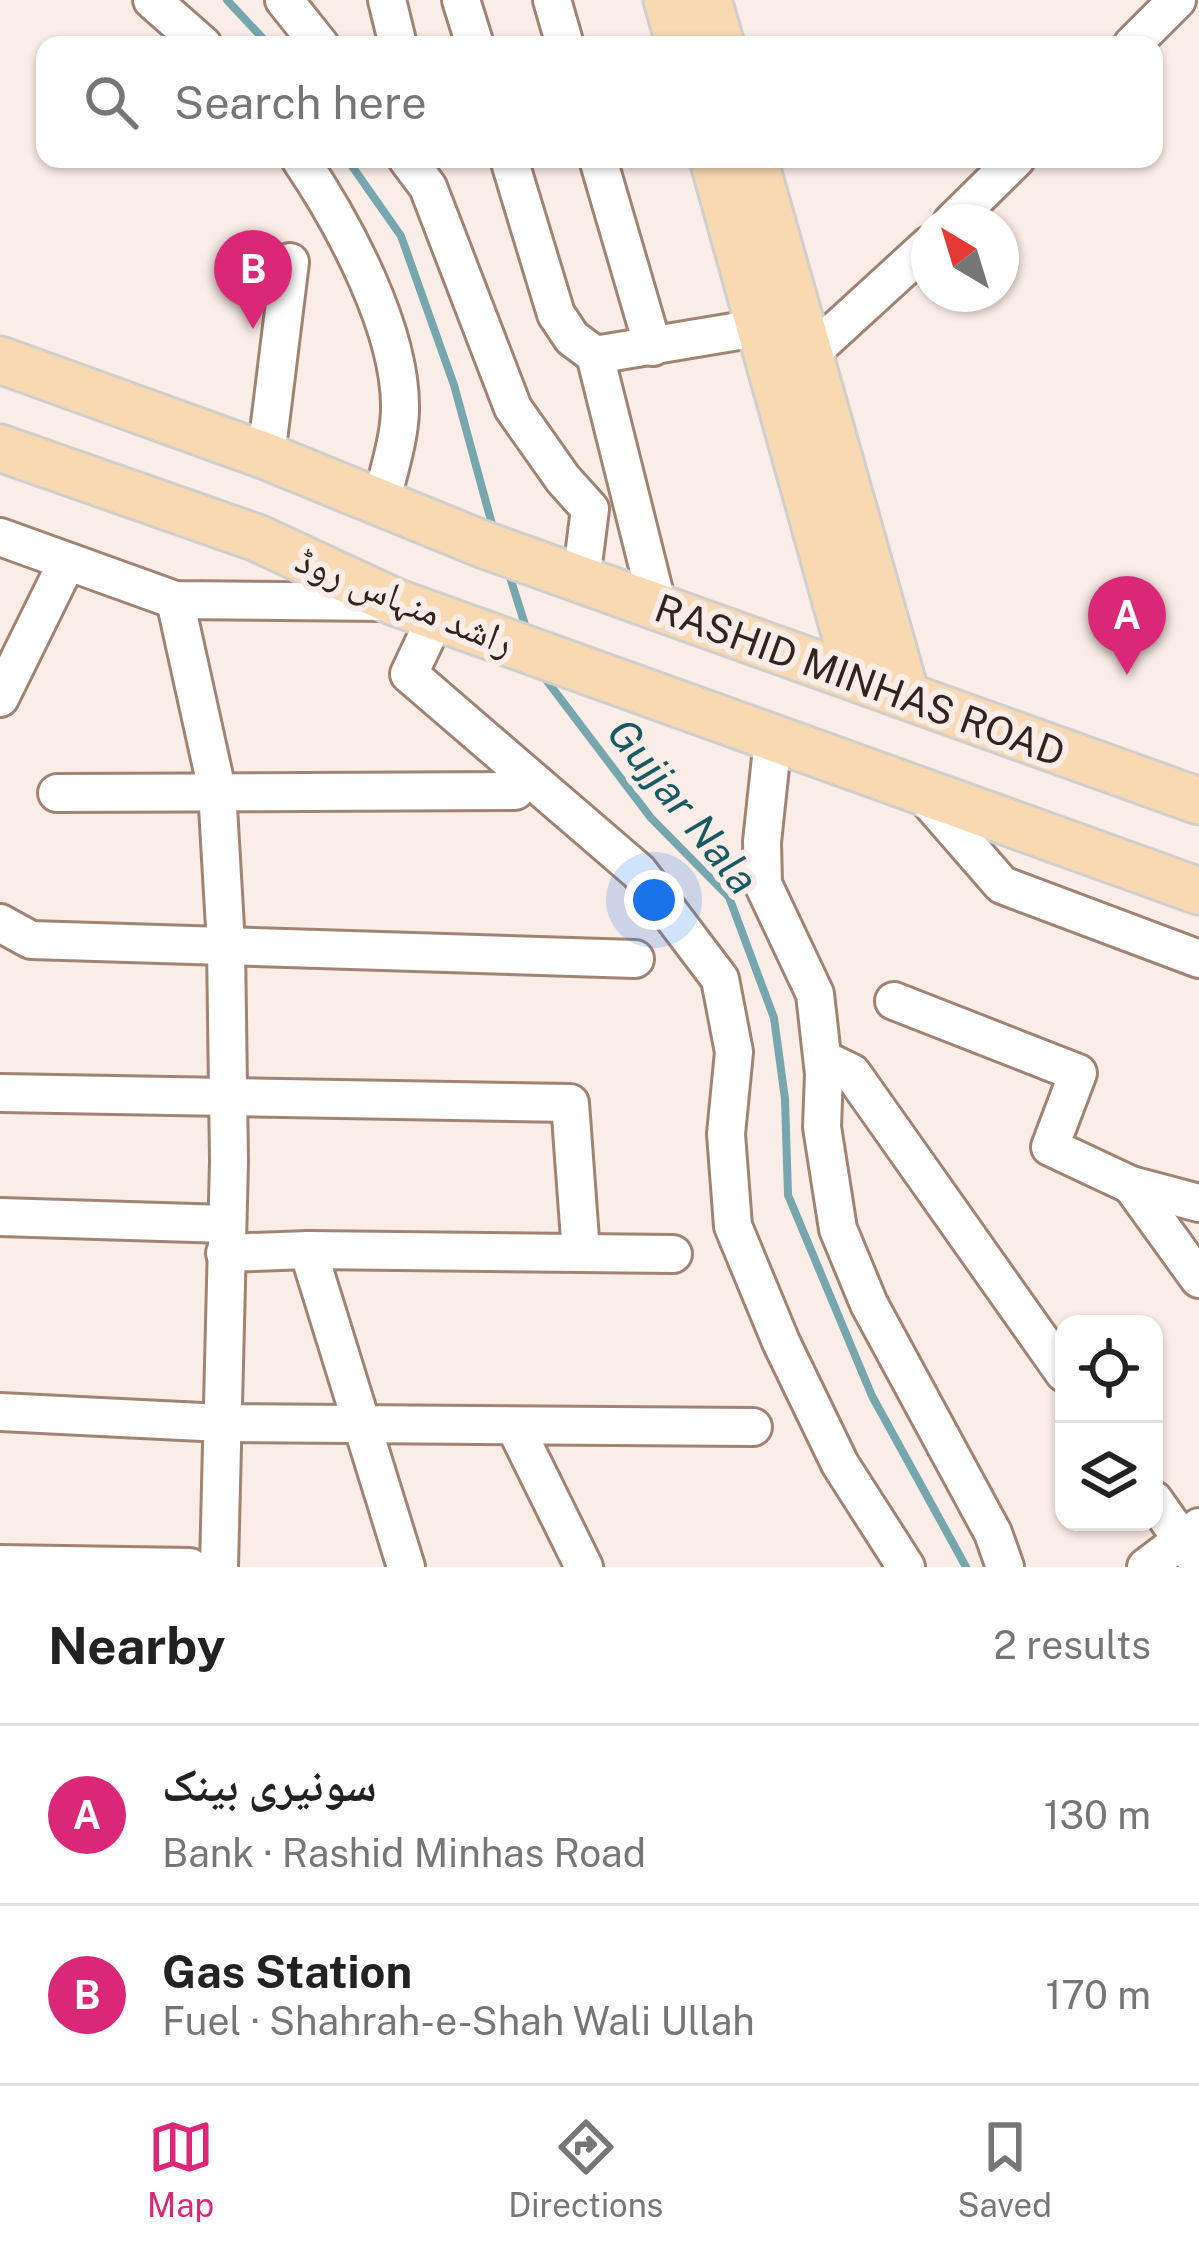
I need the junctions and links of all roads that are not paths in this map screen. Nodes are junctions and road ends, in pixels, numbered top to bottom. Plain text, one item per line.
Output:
1 (152, 0) edge
2 (284, 0) edge
3 (387, 0) edge
4 (461, 0) edge
5 (552, 0) edge
6 (667, 0) edge
7 (708, 0) edge
8 (1177, 0) edge
9 (193, 36) edge
10 (313, 36) edge
11 (396, 36) edge
12 (472, 36) edge
13 (562, 36) edge
14 (677, 36) edge
15 (718, 36) edge
16 (1141, 36) edge
17 (305, 168) edge
18 (414, 168) edge
19 (512, 168) edge
20 (601, 168) edge
21 (716, 168) edge
22 (757, 168) edge
23 (1007, 168) edge
24 (970, 204) edge
25 (911, 261) edge
26 (290, 262) dead end
27 (763, 327) junction
28 (652, 347) junction
29 (811, 353) junction
30 (595, 355) junction
31 (0, 360) edge
32 (0, 448) edge
33 (266, 456) junction
34 (381, 503) junction
35 (0, 537) edge
36 (67, 562) junction
37 (581, 580) junction
38 (175, 600) junction
39 (658, 607) junction
40 (415, 609) junction
41 (857, 677) junction
42 (906, 695) junction
43 (0, 698) edge
44 (773, 739) junction
45 (217, 790) junction
46 (515, 791) dead end
47 (921, 792) junction
48 (56, 793) dead end
49 (1199, 801) edge
50 (1199, 891) edge
51 (0, 922) edge
52 (226, 945) junction
53 (635, 959) dead end
54 (1199, 959) edge
55 (894, 1001) dead end
56 (823, 1059) junction
57 (0, 1093) edge
58 (229, 1095) junction
59 (1131, 1184) junction
60 (1199, 1203) edge
61 (0, 1217) edge
62 (226, 1239) junction
63 (308, 1250) junction
64 (580, 1253) junction
65 (673, 1254) dead end
66 (1199, 1279) edge
67 (1055, 1360) edge
68 (0, 1412) edge
69 (222, 1423) junction
70 (360, 1425) junction
71 (515, 1427) junction
72 (753, 1427) dead end
73 (1163, 1510) edge
74 (1194, 1544) edge
75 (0, 1564) edge
76 (190, 1567) edge
77 (219, 1567) edge
78 (406, 1567) edge
79 (584, 1567) edge
80 (906, 1567) edge
81 (1005, 1567) edge
82 (1146, 1567) edge

1 - 9 street
2 - 10 street
3 - 11 street
4 - 12 street
5 - 13 street
6 - 14 main road
7 - 15 main road
8 - 16 street
17 - 34 street
18 - 37 street
19 - 30 street
20 - 28 street
21 - 27 main road
22 - 29 main road
23 - 24 street
25 - 29 street
26 - 33 street
27 - 28 street
27 - 41 main road
28 - 30 street
29 - 42 main road
30 - 39 street
31 - 33 main road, RASHID MINHAS ROAD
32 - 40 main road, راشد منہاس روڈ
33 - 34 main road, RASHID MINHAS ROAD
34 - 37 main road, RASHID MINHAS ROAD
35 - 36 street
36 - 38 street
36 - 43 street
37 - 39 main road, RASHID MINHAS ROAD
38 - 40 street
38 - 45 street
39 - 41 main road, RASHID MINHAS ROAD
40 - 44 main road, راشد منہاس روڈ
40 - 80 street
41 - 42 main road, RASHID MINHAS ROAD
42 - 49 main road, RASHID MINHAS ROAD
44 - 47 main road
44 - 56 street
45 - 46 street
45 - 48 street
45 - 52 street
47 - 50 main road
47 - 54 street
51 - 52 street
52 - 53 street
52 - 58 street
55 - 59 street
56 - 67 street
56 - 81 street
57 - 58 street
58 - 62 street
58 - 64 street
59 - 60 street
59 - 66 street
61 - 62 street
62 - 63 street
62 - 69 street
63 - 64 street
63 - 70 street
64 - 65 street
68 - 69 street
69 - 70 street
69 - 77 street
70 - 71 street
70 - 78 street
71 - 72 street
71 - 79 street
73 - 74 street
74 - 82 street
75 - 76 street

